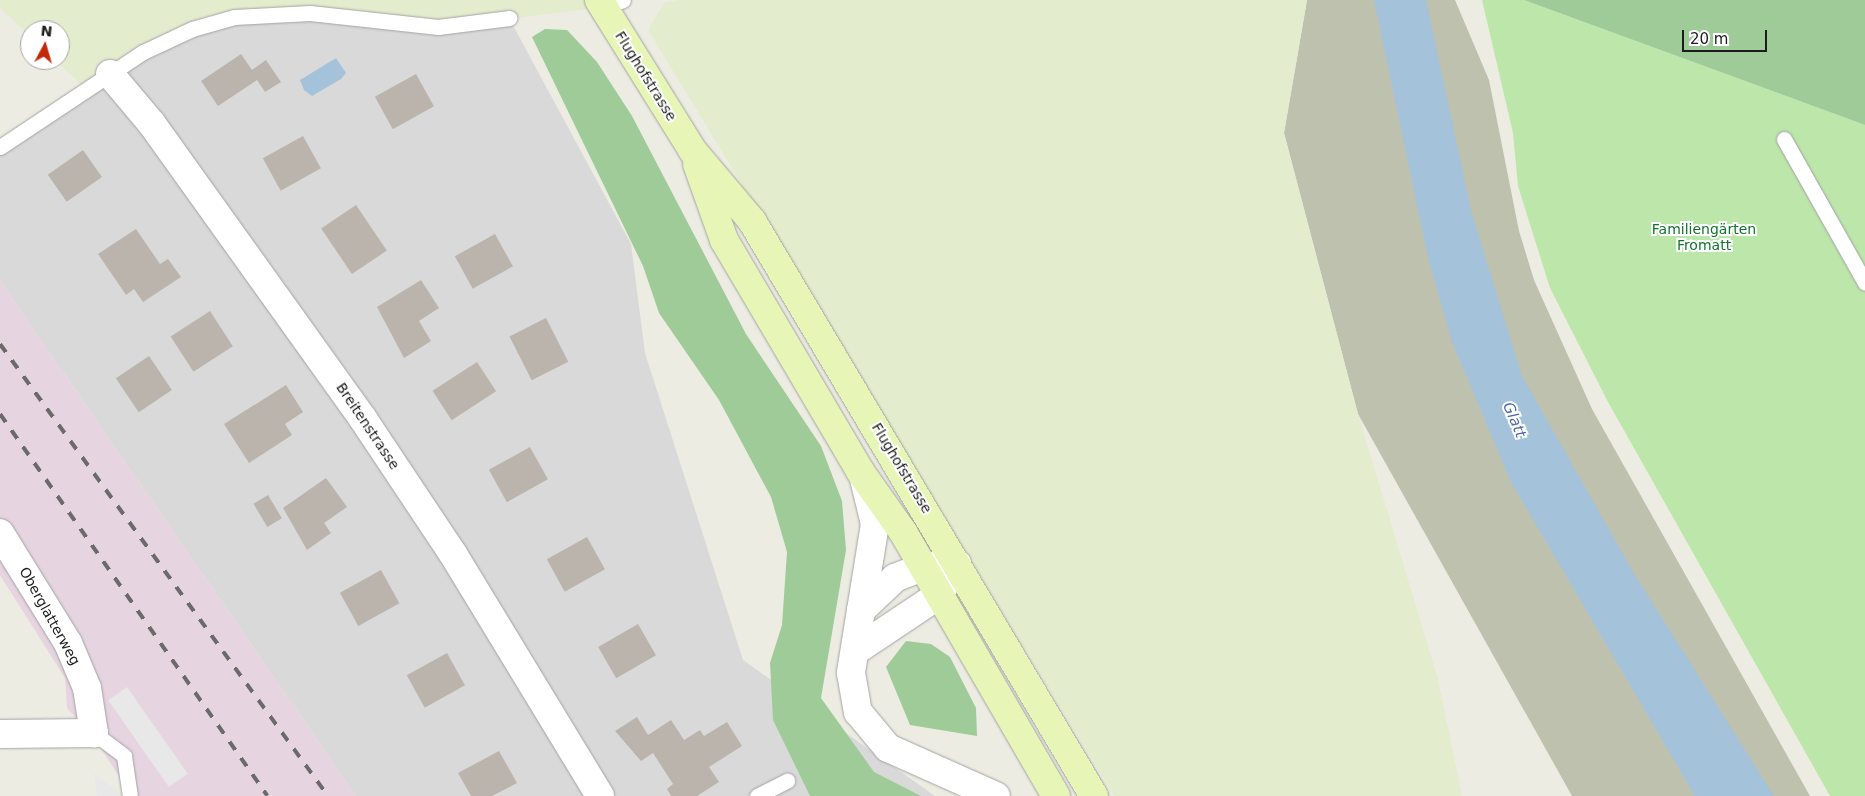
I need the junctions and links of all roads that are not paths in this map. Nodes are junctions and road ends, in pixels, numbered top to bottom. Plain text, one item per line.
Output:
1 (608, 2) edge
2 (509, 18) dead end
3 (110, 74) junction
4 (1784, 139) dead end
5 (0, 146) edge
6 (693, 151) junction
7 (1865, 283) edge
8 (860, 471) junction
9 (0, 533) edge
10 (957, 564) junction
11 (923, 567) junction
12 (939, 595) junction
13 (862, 610) junction
14 (855, 651) junction
15 (94, 733) junction
16 (0, 734) edge
17 (787, 781) dead end
18 (130, 796) edge
19 (600, 796) edge
20 (756, 796) edge
21 (996, 796) edge
22 (1056, 796) edge
23 (1094, 796) edge

1 - 6 main road, Flughofstrasse
2 - 3 lane
3 - 5 lane
3 - 19 street, Breitenstrasse
4 - 7 lane
6 - 8 main road, Flughofstrasse
6 - 10 main road, Flughofstrasse
8 - 11 main road, Flughofstrasse
8 - 13 street
9 - 15 street, Oberglatterweg
10 - 11 street
10 - 12 street
10 - 23 main road, Flughofstrasse
11 - 12 main road, Flughofstrasse
11 - 13 street
12 - 14 street
12 - 22 main road, Flughofstrasse
13 - 14 street
14 - 21 street
15 - 16 street
15 - 18 lane
17 - 20 lane

